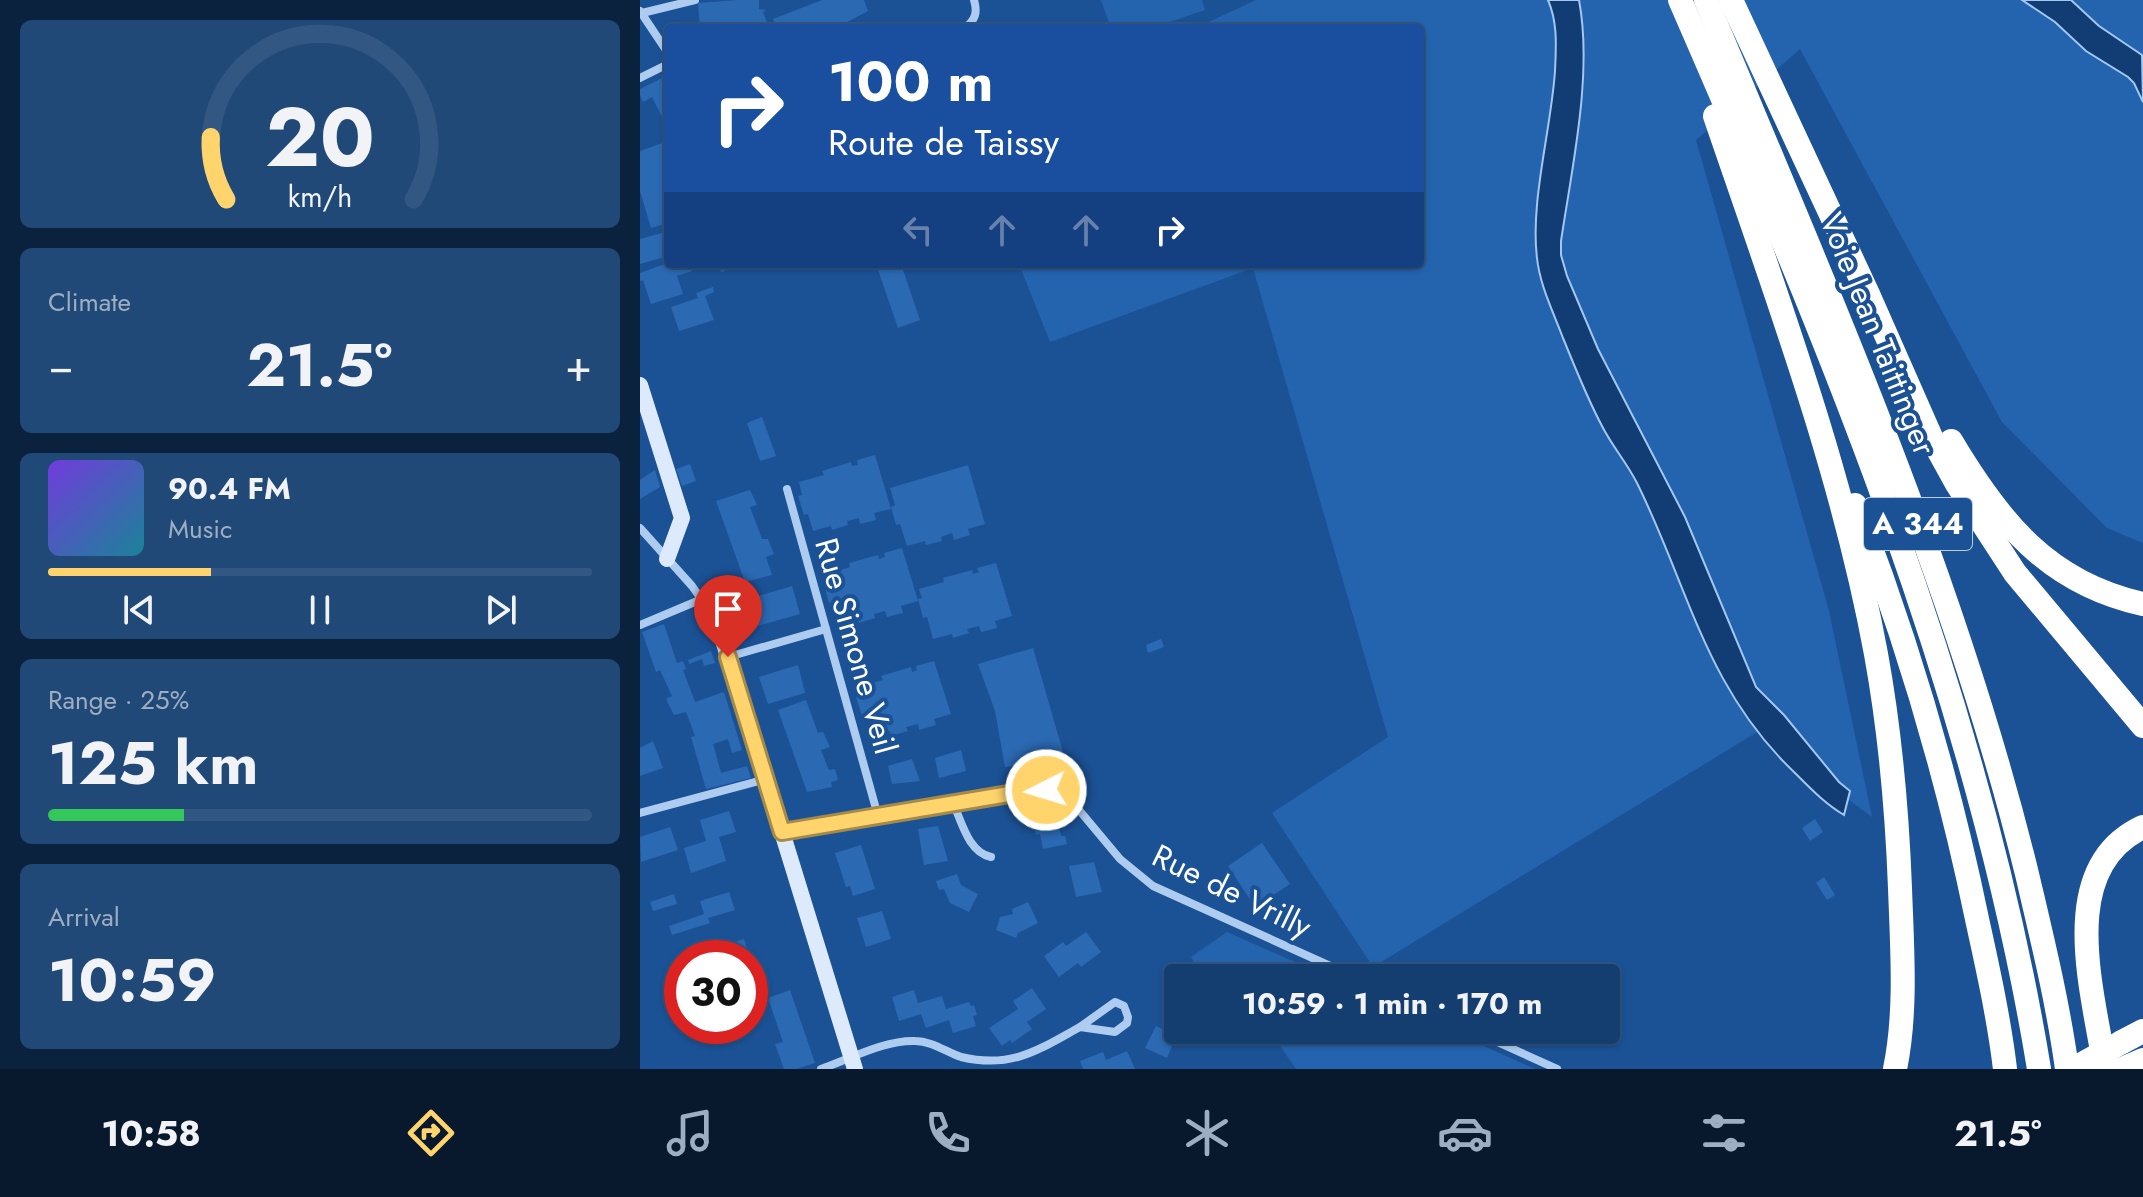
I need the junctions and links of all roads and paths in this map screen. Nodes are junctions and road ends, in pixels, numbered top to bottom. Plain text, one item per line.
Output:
1 (695, 0) edge
2 (974, 0) edge
3 (1678, 0) edge
4 (1706, 0) edge
5 (1731, 0) edge
6 (641, 12) edge
7 (970, 24) edge
8 (664, 47) edge
9 (664, 66) edge
10 (640, 78) edge
11 (1868, 294) junction
12 (1792, 343) junction
13 (640, 385) edge
14 (787, 489) dead end
15 (640, 528) edge
16 (667, 559) junction
17 (702, 599) junction
18 (2143, 604) edge
19 (717, 621) joint
20 (640, 625) edge
21 (826, 629) junction
22 (728, 657) junction
23 (2143, 726) edge
24 (766, 779) junction
25 (953, 803) junction
26 (640, 813) edge
27 (878, 816) junction
28 (2143, 827) edge
29 (782, 832) junction
30 (991, 857) dead end
31 (1326, 964) edge
32 (1080, 1027) junction
33 (2133, 1036) edge
34 (1502, 1044) edge
35 (853, 1064) edge
36 (2124, 1066) edge
37 (821, 1069) edge
38 (1557, 1069) edge
39 (1895, 1069) edge
40 (2005, 1069) edge
41 (2039, 1069) edge
42 (2067, 1069) edge
43 (2073, 1069) edge

1 - 6 street
2 - 7 street
3 - 12 highway
3 - 41 highway, Voie Jean Taittinger / A 344
4 - 42 highway, Voie Jean Taittinger / A 344
5 - 11 highway
6 - 8 street
9 - 10 street
11 - 18 highway
11 - 23 highway
12 - 39 highway
12 - 40 highway
13 - 16 street
14 - 21 street, Rue Simone Veil
15 - 16 street
16 - 17 street
17 - 19 street
17 - 20 street
19 - 22 street
21 - 22 street
21 - 27 street, Rue Simone Veil
22 - 24 street
24 - 26 street
24 - 29 street
25 - 27 street, Rue de Vrilly
25 - 30 street
25 - 31 street, Rue de Vrilly
27 - 29 street, Rue de Vrilly
28 - 36 highway
29 - 35 street
32 - 32 street
32 - 35 street
33 - 43 highway, bridge
34 - 38 street
35 - 37 street

